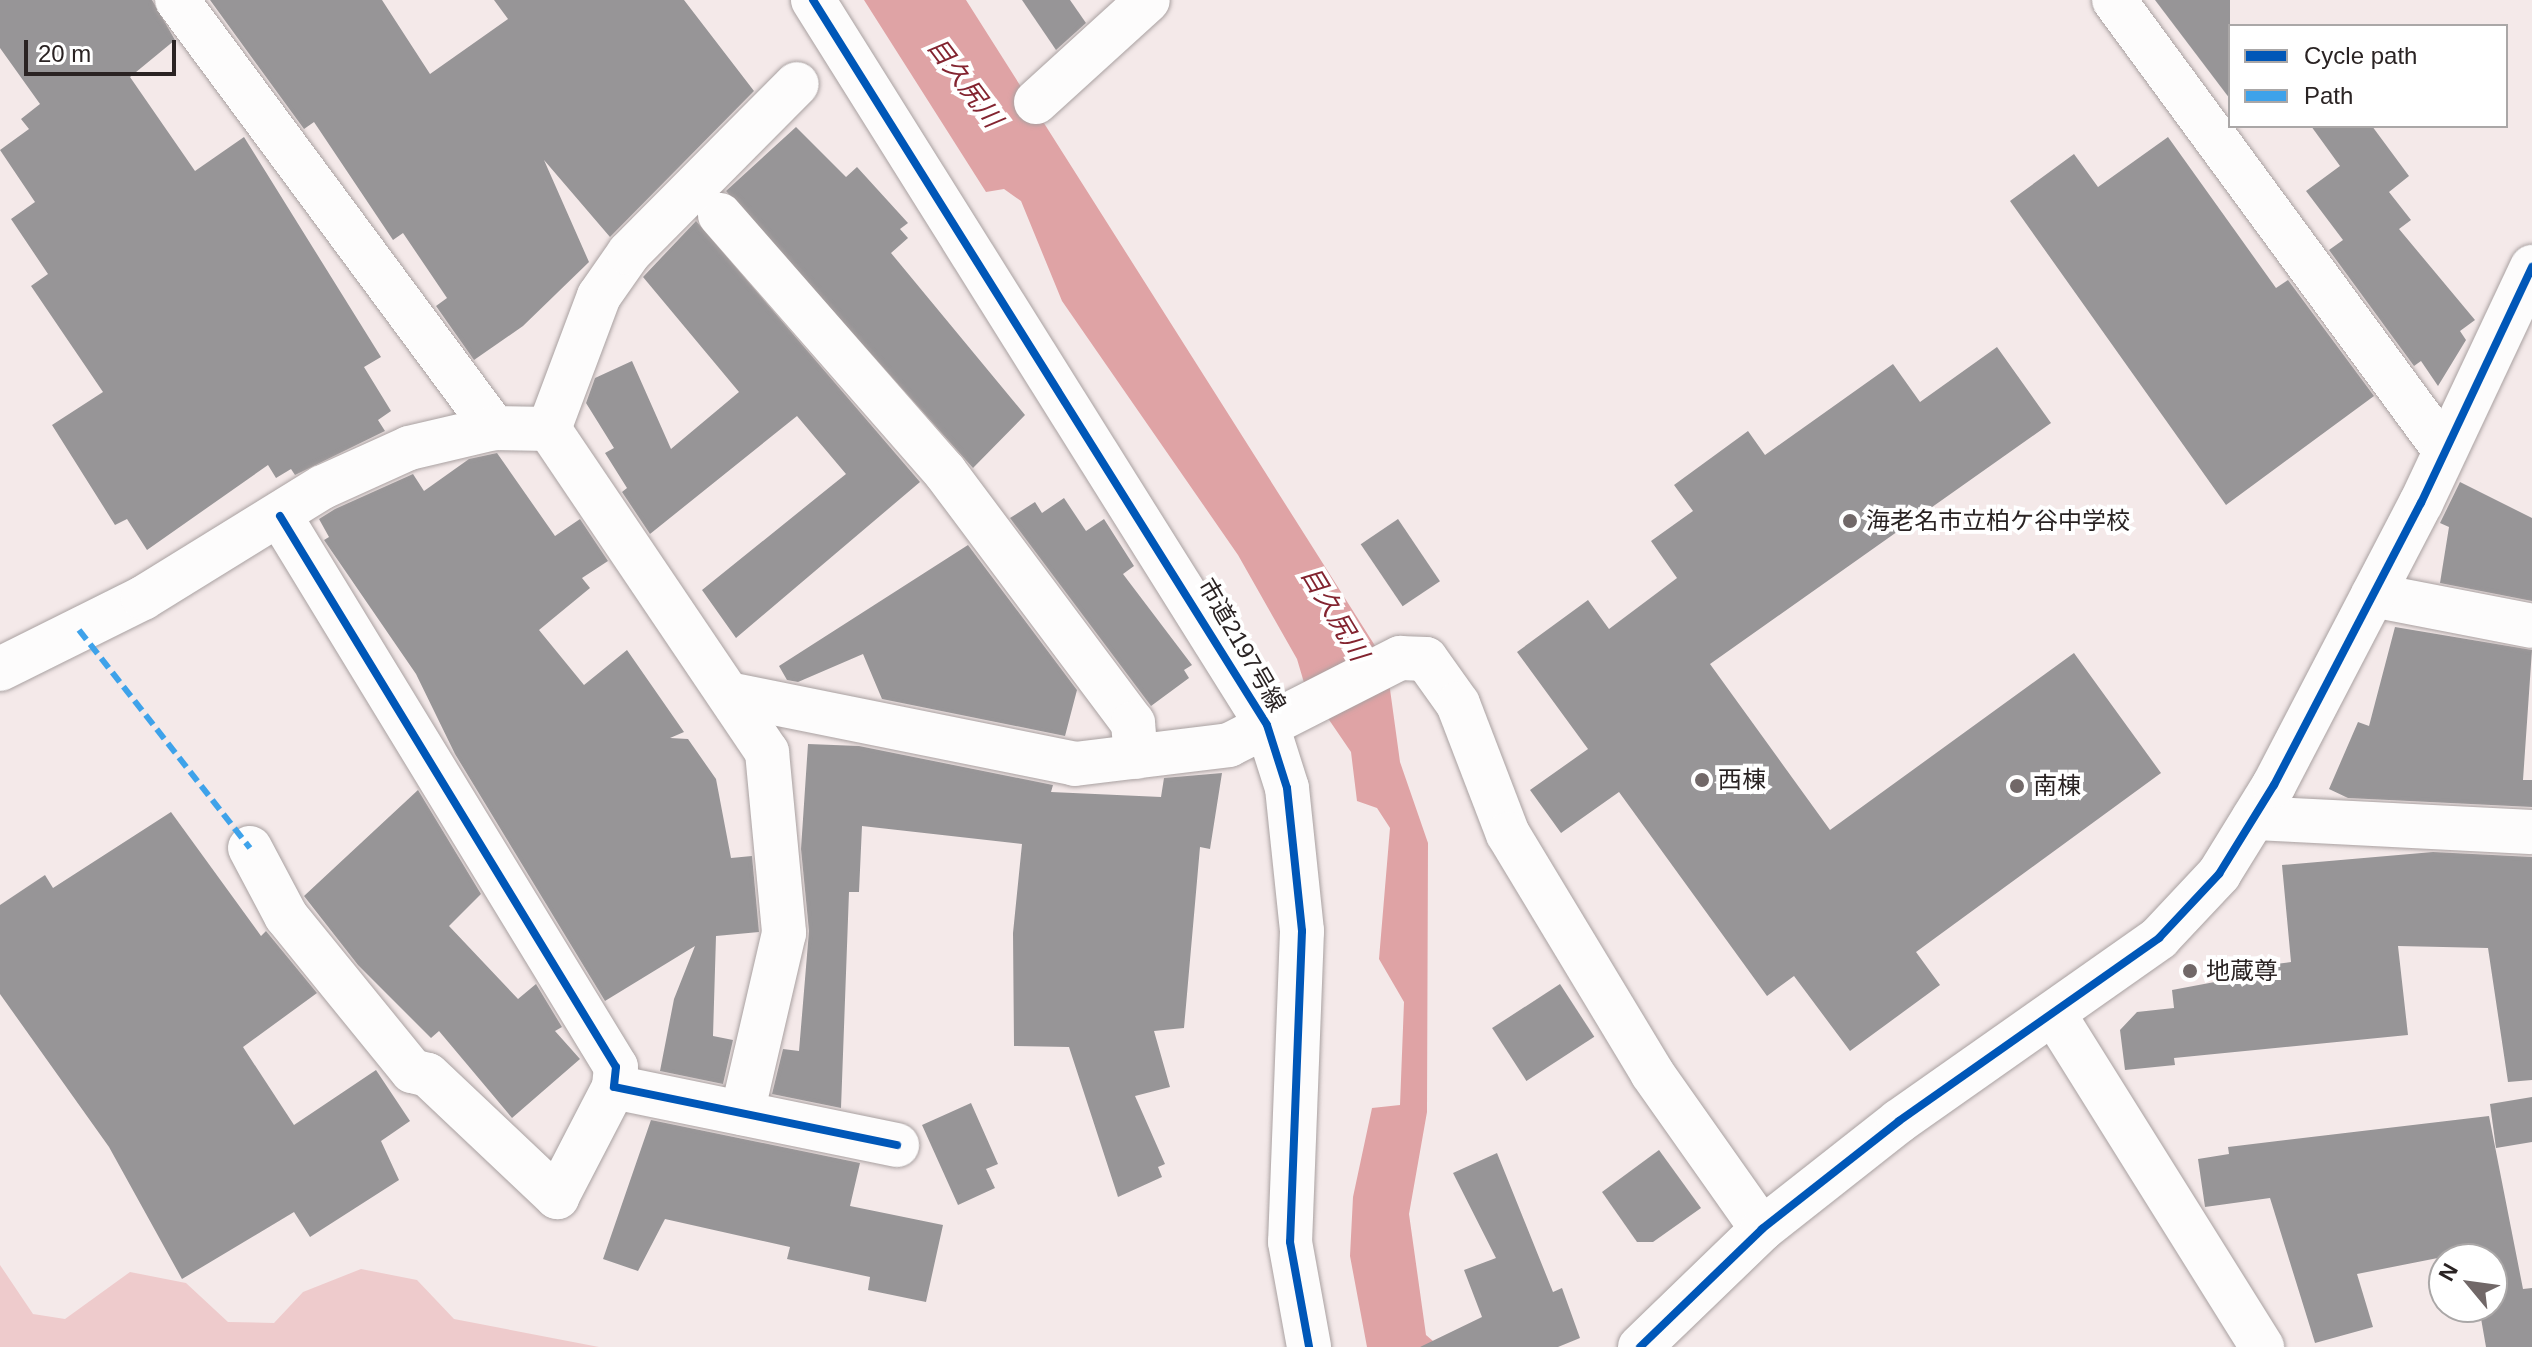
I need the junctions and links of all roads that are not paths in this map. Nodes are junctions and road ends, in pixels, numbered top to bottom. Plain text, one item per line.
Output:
1 (177, 0) edge
2 (813, 0) edge
3 (1148, 0) edge
4 (2114, 0) edge
5 (797, 84) dead end
6 (1036, 102) dead end
7 (720, 215) dead end
8 (2532, 267) edge
9 (494, 428) junction
10 (549, 429) junction
11 (2443, 448) junction
12 (280, 516) junction
13 (2373, 595) junction
14 (2532, 626) edge
15 (0, 669) edge
16 (729, 694) junction
17 (1267, 725) junction
18 (1136, 757) junction
19 (2254, 818) junction
20 (2532, 832) edge
21 (250, 848) dead end
22 (2054, 1014) junction
23 (614, 1087) junction
24 (742, 1113) junction
25 (897, 1145) dead end
26 (1762, 1229) junction
27 (1682, 1333) edge
28 (1309, 1347) edge
29 (1640, 1347) edge
30 (2262, 1347) edge

1 - 9 street
2 - 17 street, 市道2197号線
3 - 6 street
4 - 11 street
5 - 10 street
7 - 18 street
8 - 11 street
9 - 10 street
9 - 12 street
10 - 16 street
11 - 13 street
12 - 15 street
12 - 23 street
13 - 14 street
13 - 19 street
16 - 18 street
16 - 24 street
17 - 18 street
17 - 26 street
17 - 28 street, 市道2197号線
19 - 20 street
19 - 22 street
21 - 23 street
22 - 26 street
22 - 30 street
23 - 24 street
24 - 25 street
26 - 27 street
27 - 29 street

